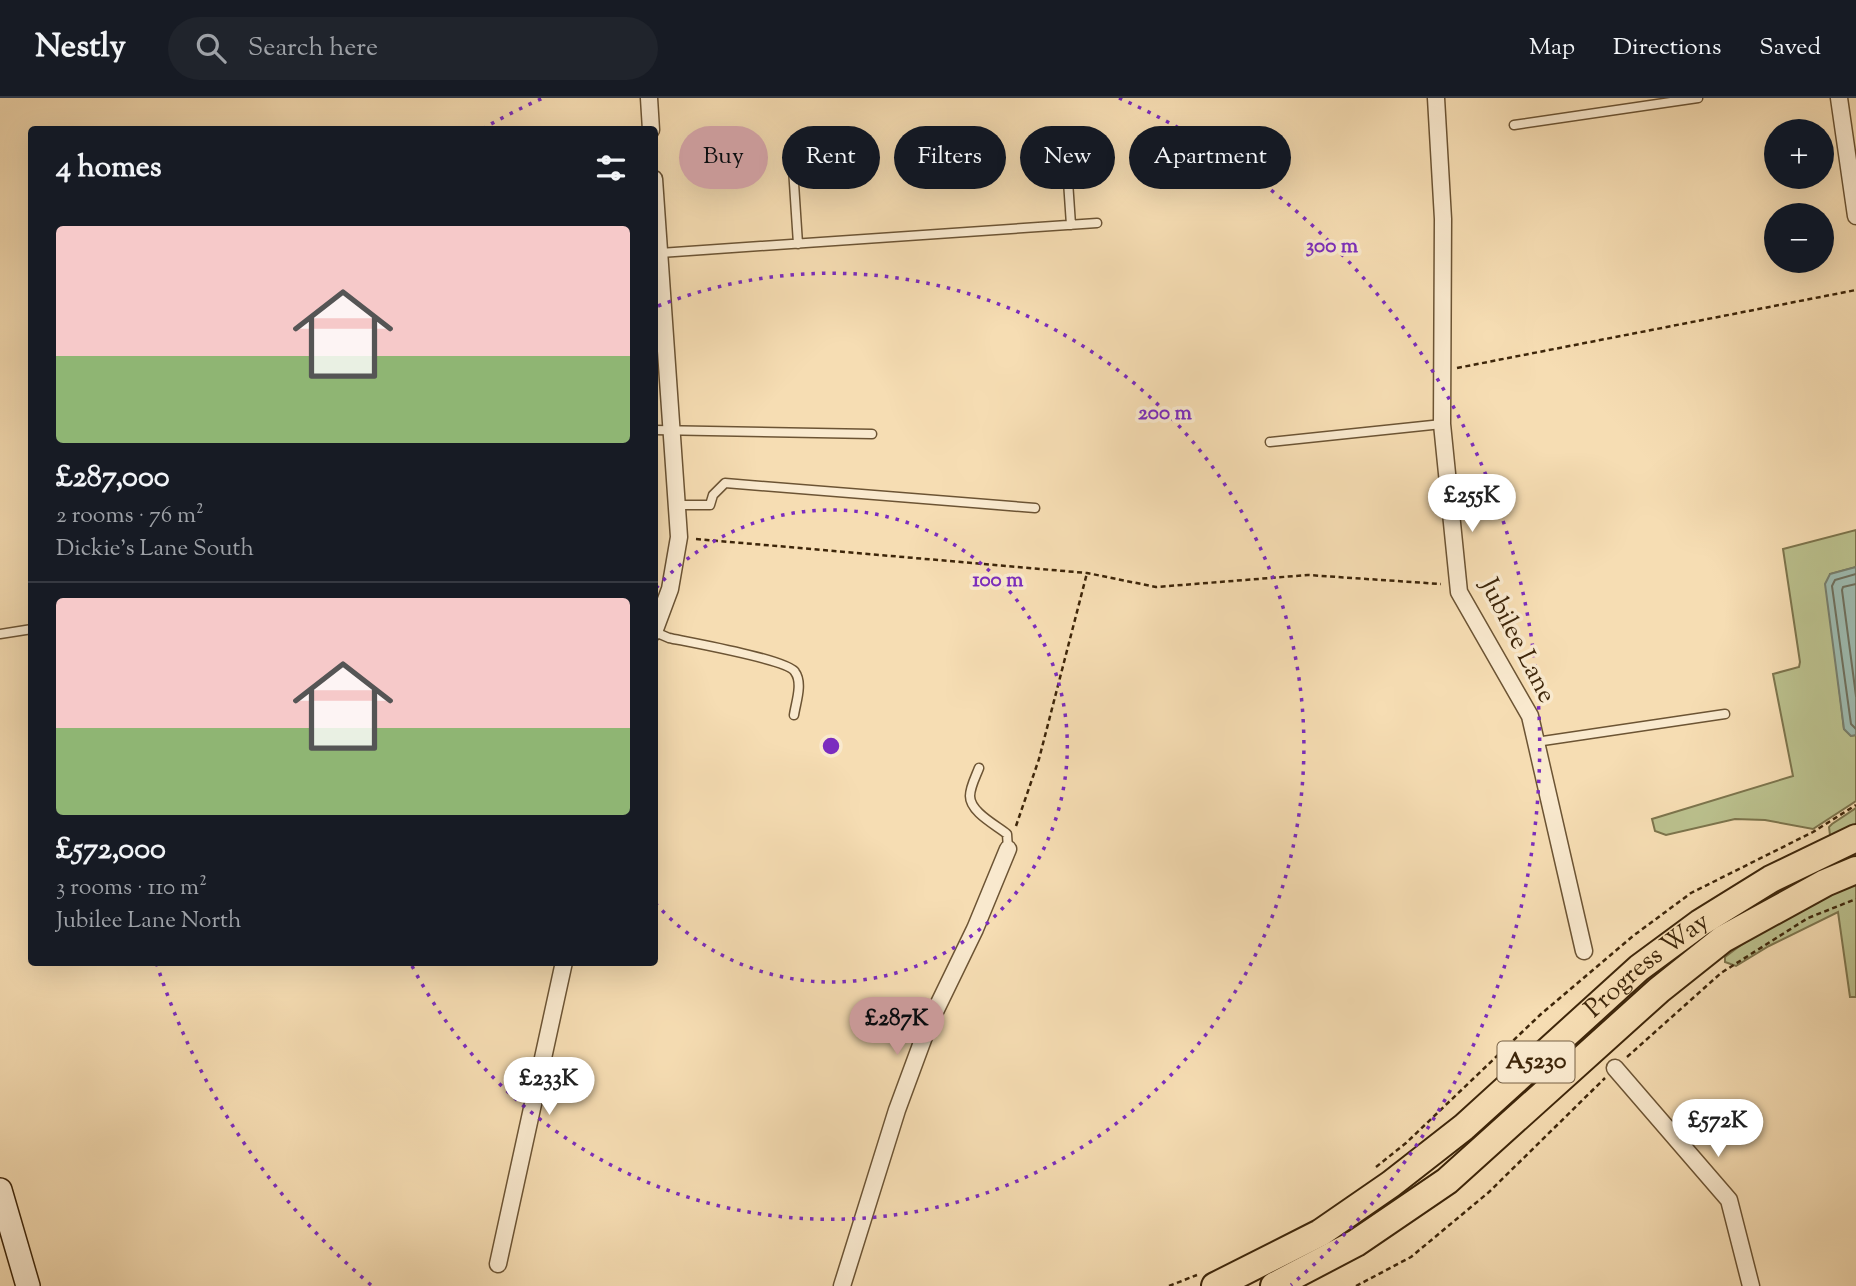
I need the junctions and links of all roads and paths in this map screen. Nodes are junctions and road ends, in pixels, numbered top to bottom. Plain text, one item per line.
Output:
1 (649, 98) edge
2 (1429, 98) edge
3 (1436, 98) edge
4 (1698, 98) edge
5 (1839, 98) edge
6 (1514, 125) dead end
7 (651, 126) edge
8 (794, 189) edge
9 (1069, 189) edge
10 (1856, 216) edge
11 (1097, 223) dead end
12 (1071, 225) junction
13 (658, 228) edge
14 (798, 244) junction
15 (660, 253) junction
16 (1856, 290) edge
17 (1441, 371) junction
18 (1442, 424) junction
19 (671, 429) junction
20 (658, 430) edge
21 (872, 434) dead end
22 (1270, 442) dead end
23 (676, 505) junction
24 (1035, 508) dead end
25 (679, 537) junction
26 (1087, 573) junction
27 (1458, 585) junction
28 (658, 623) edge
29 (28, 630) edge
30 (658, 633) edge
31 (0, 634) edge
32 (1725, 714) dead end
33 (794, 715) dead end
34 (1536, 742) junction
35 (979, 768) dead end
36 (1856, 804) edge
37 (1856, 838) edge
38 (1008, 849) junction
39 (1856, 870) edge
40 (1856, 899) edge
41 (1584, 951) dead end
42 (563, 966) edge
43 (1615, 1068) junction
44 (1376, 1167) dead end
45 (0, 1190) edge
46 (498, 1264) dead end
47 (1209, 1280) edge
48 (28, 1286) edge
49 (842, 1286) edge
50 (1169, 1286) edge
51 (1274, 1286) edge
52 (1356, 1286) edge
53 (1751, 1286) edge

1 - 7 street
2 - 3 lane
3 - 17 street, Jubilee Lane
4 - 6 lane
5 - 10 street
8 - 14 lane
9 - 12 lane
11 - 12 lane
12 - 14 lane
13 - 15 street
14 - 15 lane
15 - 19 street
16 - 17 path
17 - 18 street, Jubilee Lane
18 - 22 lane
18 - 27 street, Jubilee Lane
19 - 20 lane
19 - 21 lane
19 - 23 street
23 - 24 lane
23 - 25 street
25 - 26 path
25 - 28 street
26 - 27 path
26 - 38 path
27 - 34 street, Jubilee Lane
29 - 31 lane
30 - 33 lane
32 - 34 lane
34 - 41 street, Jubilee Lane
35 - 38 lane
36 - 44 path
37 - 47 main road, Progress Way / A5230
38 - 49 street
39 - 51 main road, Progress Way / A5230
40 - 43 path
42 - 46 street
43 - 52 path
43 - 53 street
45 - 48 street
47 - 50 path

